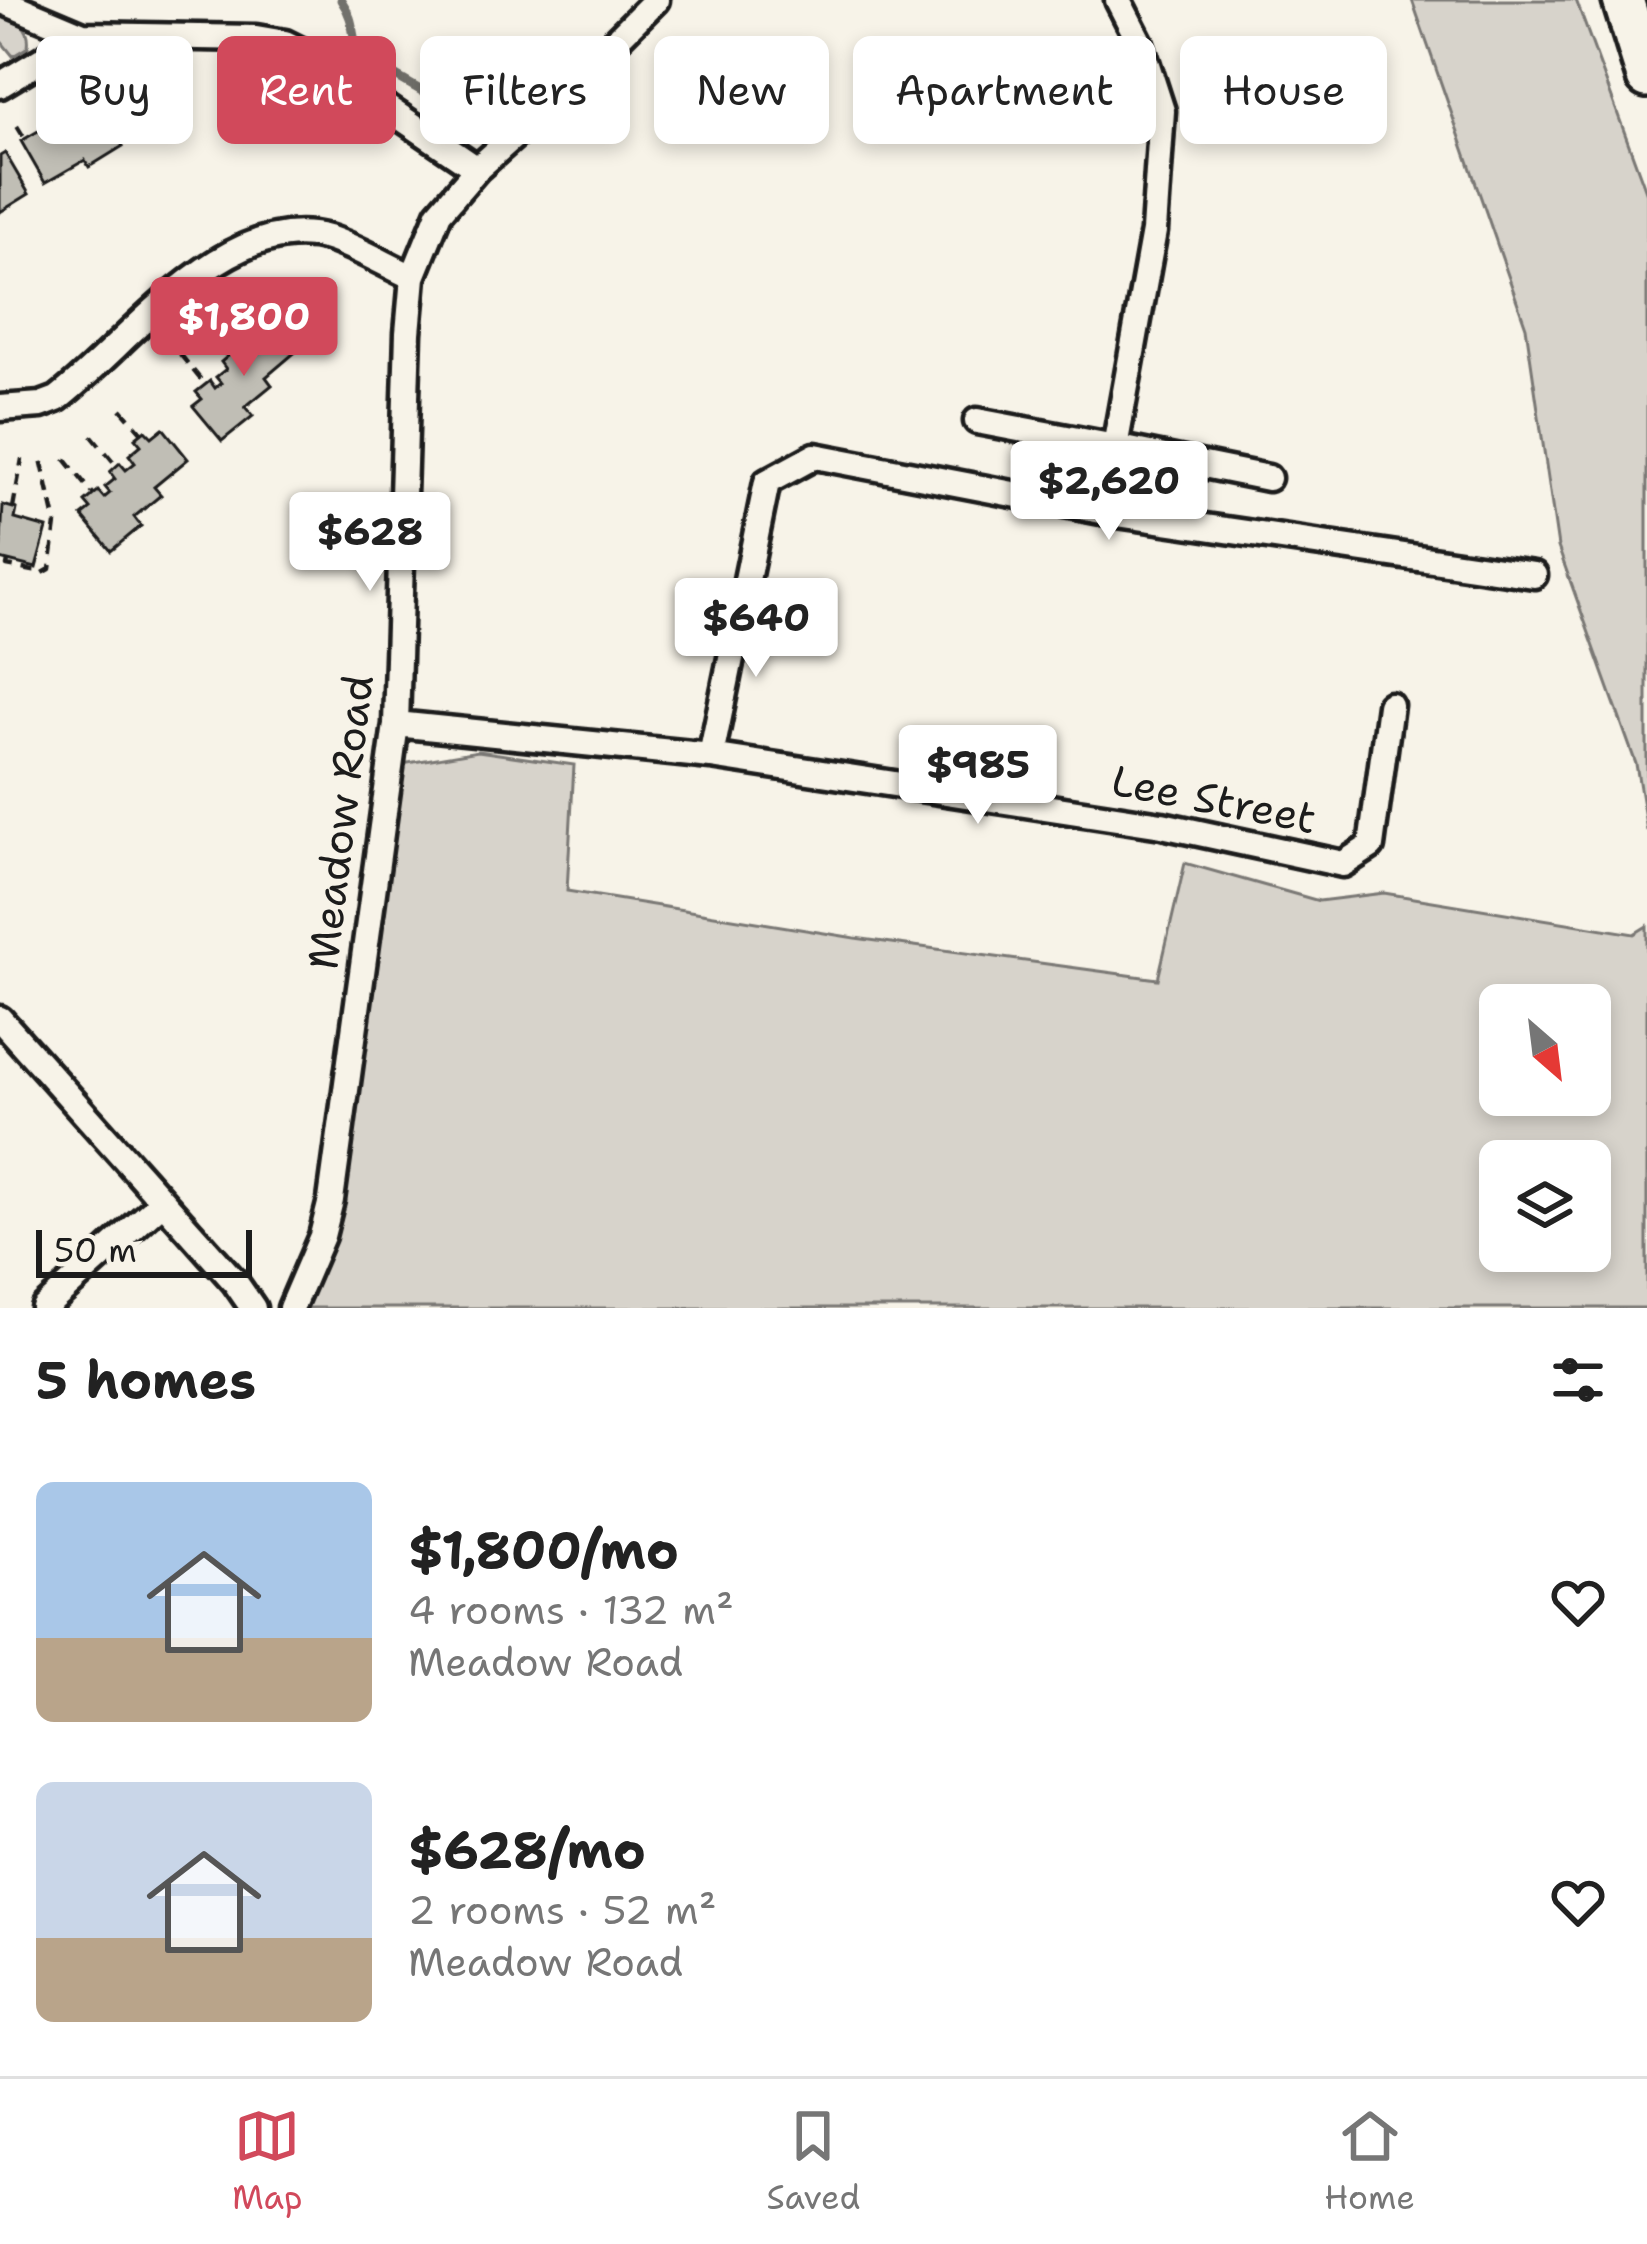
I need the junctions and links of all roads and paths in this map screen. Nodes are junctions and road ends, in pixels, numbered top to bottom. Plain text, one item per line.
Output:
1 (656, 0) edge
2 (1118, 0) edge
3 (1623, 0) edge
4 (0, 1) edge
5 (83, 35) junction
6 (1647, 77) edge
7 (0, 85) edge
8 (17, 126) dead end
9 (25, 139) dead end
10 (477, 169) junction
11 (413, 277) junction
12 (236, 302) dead end
13 (253, 323) dead end
14 (206, 330) dead end
15 (180, 354) dead end
16 (228, 356) dead end
17 (205, 386) dead end
18 (0, 408) edge
19 (122, 409) dead end
20 (977, 422) dead end
21 (142, 433) dead end
22 (92, 436) dead end
23 (1114, 447) junction
24 (22, 459) dead end
25 (41, 459) dead end
26 (65, 459) dead end
27 (117, 466) dead end
28 (1268, 478) dead end
29 (94, 495) dead end
30 (13, 508) dead end
31 (8, 561) dead end
32 (1534, 575) dead end
33 (1390, 705) dead end
34 (396, 724) junction
35 (711, 756) junction
36 (0, 1019) edge
37 (162, 1202) junction
38 (44, 1308) edge
39 (253, 1308) edge
40 (291, 1308) edge

1 - 10 street, Meadow Road
2 - 23 street
3 - 6 highway
4 - 5 street
5 - 7 street
5 - 10 street
8 - 9 path
10 - 11 street, Meadow Road
11 - 18 street
11 - 34 street, Meadow Road
12 - 13 path
14 - 16 path
15 - 17 path
19 - 21 path
20 - 23 street
22 - 27 path
23 - 28 street
24 - 30 path
25 - 31 path
26 - 29 path
32 - 35 street
33 - 35 street, Lee Street
34 - 35 street, Lee Street
34 - 40 street, Meadow Road
36 - 37 street
37 - 38 street
37 - 39 street

